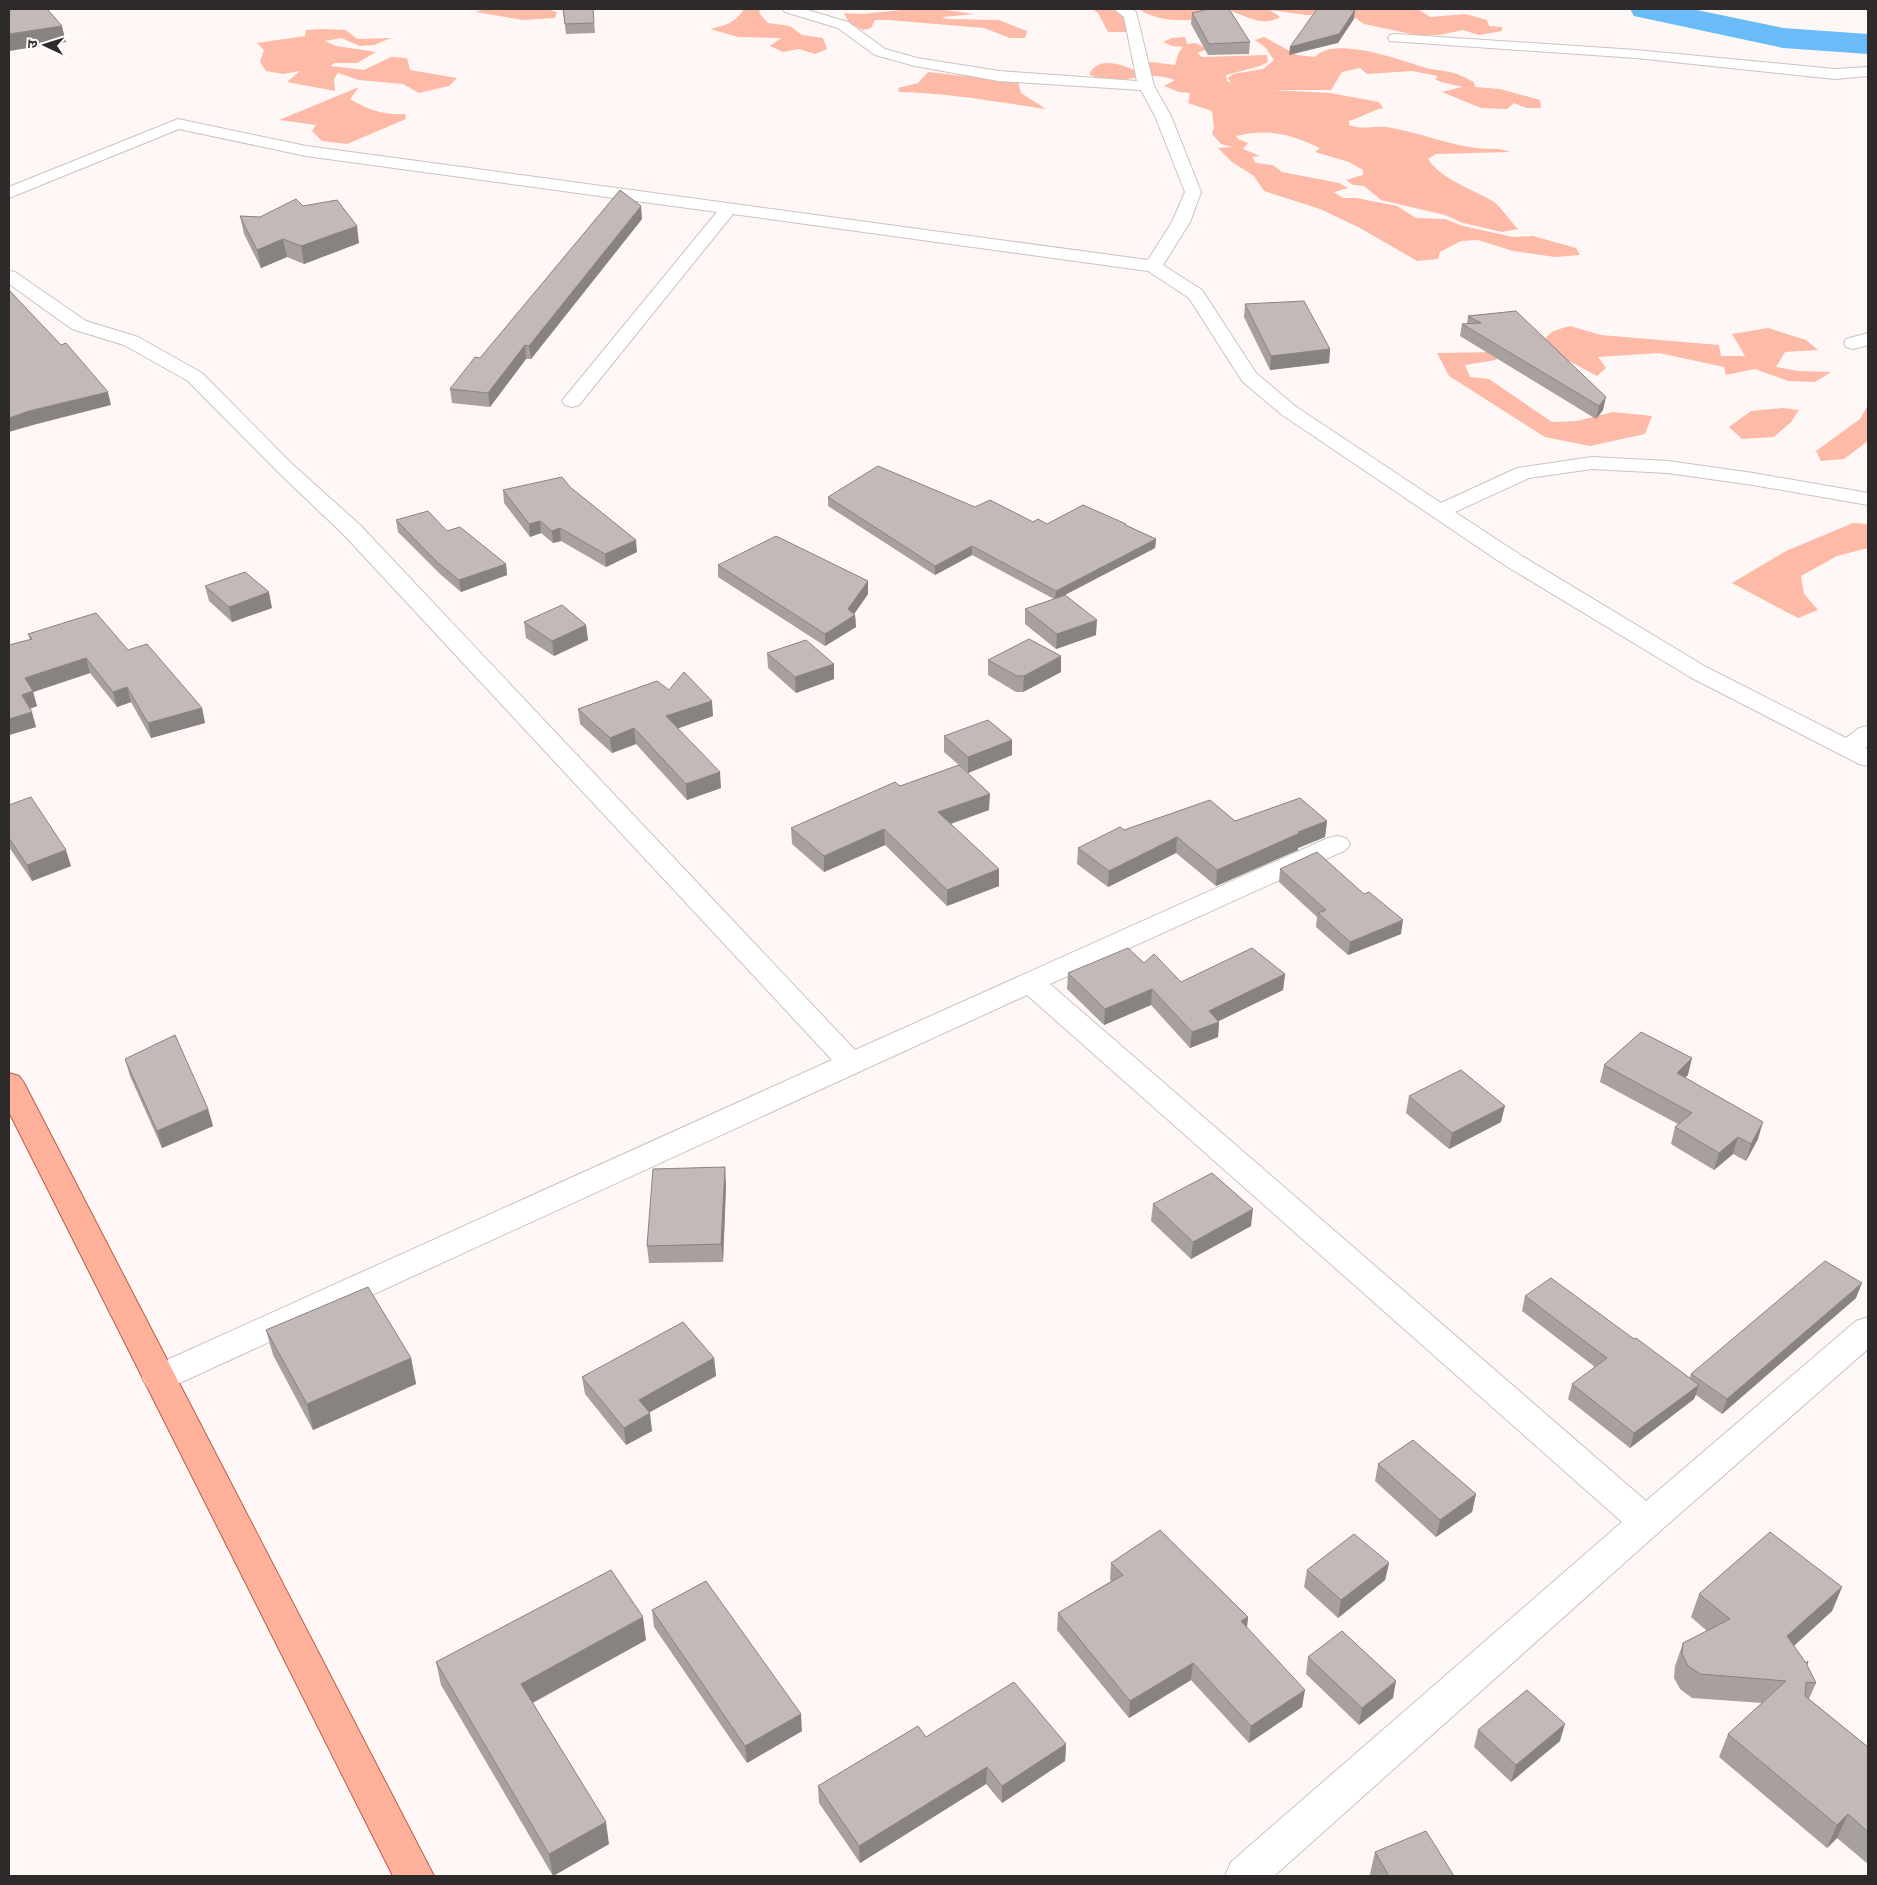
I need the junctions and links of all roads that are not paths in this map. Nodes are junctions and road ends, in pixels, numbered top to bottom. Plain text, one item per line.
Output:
1 (790, 9) edge
2 (1121, 9) edge
3 (1395, 38) dead end
4 (1868, 71) edge
5 (1835, 74) junction
6 (1146, 86) junction
7 (1868, 89) edge
8 (9, 193) edge
9 (729, 208) junction
10 (1153, 266) junction
11 (9, 276) edge
12 (572, 400) dead end
13 (1868, 499) edge
14 (1440, 512) junction
15 (1868, 733) edge
16 (1858, 754) edge
17 (1337, 844) dead end
18 (1030, 982) junction
19 (851, 1062) junction
20 (9, 1083) edge
21 (1868, 1330) edge
22 (159, 1378) junction
23 (1646, 1522) junction
24 (414, 1876) edge
25 (1245, 1876) edge

1 - 6 street
2 - 6 street
3 - 5 street
4 - 5 street
5 - 7 street
6 - 10 street
8 - 9 street
9 - 10 street
9 - 12 street
10 - 14 street
11 - 19 street
13 - 14 street
14 - 16 street
15 - 16 street
17 - 18 street
18 - 19 street
18 - 23 street
19 - 22 street
20 - 22 main road
21 - 23 street
22 - 24 main road
23 - 25 street

